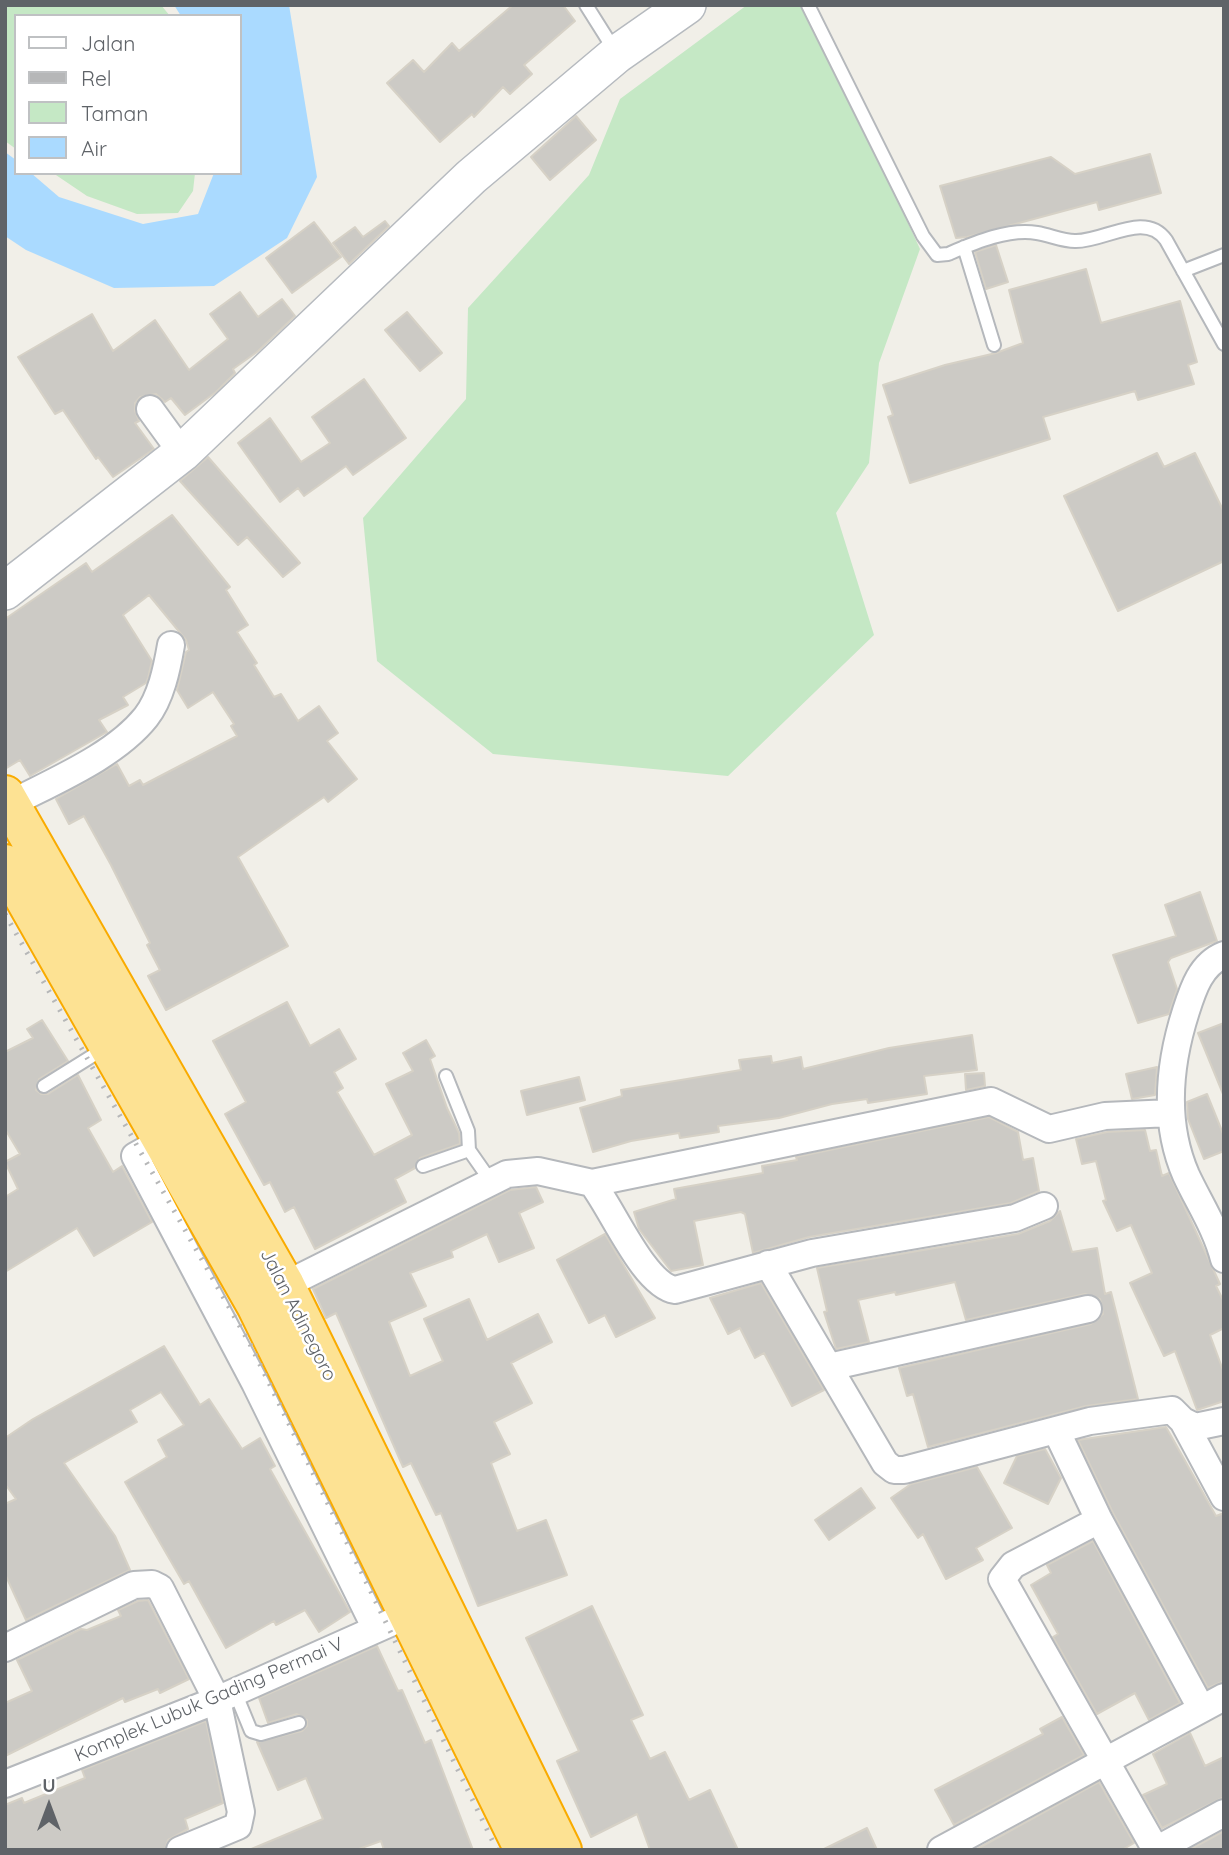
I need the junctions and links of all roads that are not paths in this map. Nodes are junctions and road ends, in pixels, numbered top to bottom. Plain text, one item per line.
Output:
1 (586, 5) edge
2 (687, 5) edge
3 (808, 5) edge
4 (617, 54) junction
5 (964, 247) junction
6 (1224, 255) edge
7 (1183, 271) junction
8 (1224, 344) edge
9 (993, 345) dead end
10 (150, 410) dead end
11 (181, 453) junction
12 (5, 592) edge
13 (171, 645) dead end
14 (8, 799) edge
15 (5, 864) edge
16 (1224, 955) edge
17 (108, 1046) junction
18 (446, 1076) dead end
19 (44, 1086) dead end
20 (1171, 1113) junction
21 (162, 1141) junction
22 (470, 1150) junction
23 (422, 1166) dead end
24 (490, 1180) junction
25 (592, 1183) junction
26 (1044, 1206) dead end
27 (221, 1207) junction
28 (1224, 1259) edge
29 (768, 1264) junction
30 (285, 1285) junction
31 (1088, 1309) dead end
32 (829, 1367) junction
33 (1183, 1421) junction
34 (1224, 1421) edge
35 (1056, 1430) junction
36 (1224, 1497) edge
37 (1099, 1520) junction
38 (410, 1612) junction
39 (376, 1629) junction
40 (5, 1648) edge
41 (226, 1696) junction
42 (1212, 1702) edge
43 (299, 1723) dead end
44 (1107, 1762) junction
45 (5, 1784) edge
46 (1224, 1813) edge
47 (180, 1850) edge
48 (524, 1850) edge
49 (562, 1850) edge
50 (941, 1850) edge
51 (1156, 1850) edge

1 - 4 lane
2 - 4 street
3 - 5 lane
4 - 11 street
5 - 7 lane
5 - 9 lane
6 - 7 lane
7 - 8 lane
10 - 11 street
11 - 12 street
13 - 14 street
14 - 27 highway, Jalan Adinegoro
15 - 17 highway, Jalan Adinegoro
16 - 20 street
17 - 19 lane
17 - 21 highway, Jalan Adinegoro
18 - 22 lane
20 - 25 street
20 - 28 street
21 - 27 highway, Jalan Adinegoro
21 - 39 street
22 - 23 lane
22 - 24 lane
24 - 25 street
24 - 30 street
25 - 29 street
26 - 29 street
27 - 30 highway, Jalan Adinegoro
27 - 38 highway, Jalan Adinegoro
29 - 32 street
30 - 49 highway, Jalan Adinegoro
31 - 32 street
32 - 35 street
33 - 34 street
33 - 35 street
33 - 36 street
35 - 37 street
37 - 42 street
37 - 44 street
38 - 39 street, Komplek Lubuk Gading Permai V
38 - 48 highway, Jalan Adinegoro
39 - 41 street, Komplek Lubuk Gading Permai V
40 - 41 street
41 - 43 lane
41 - 45 street, Komplek Lubuk Gading Permai V
41 - 47 street
42 - 44 street
44 - 50 street
44 - 51 street
46 - 51 street

